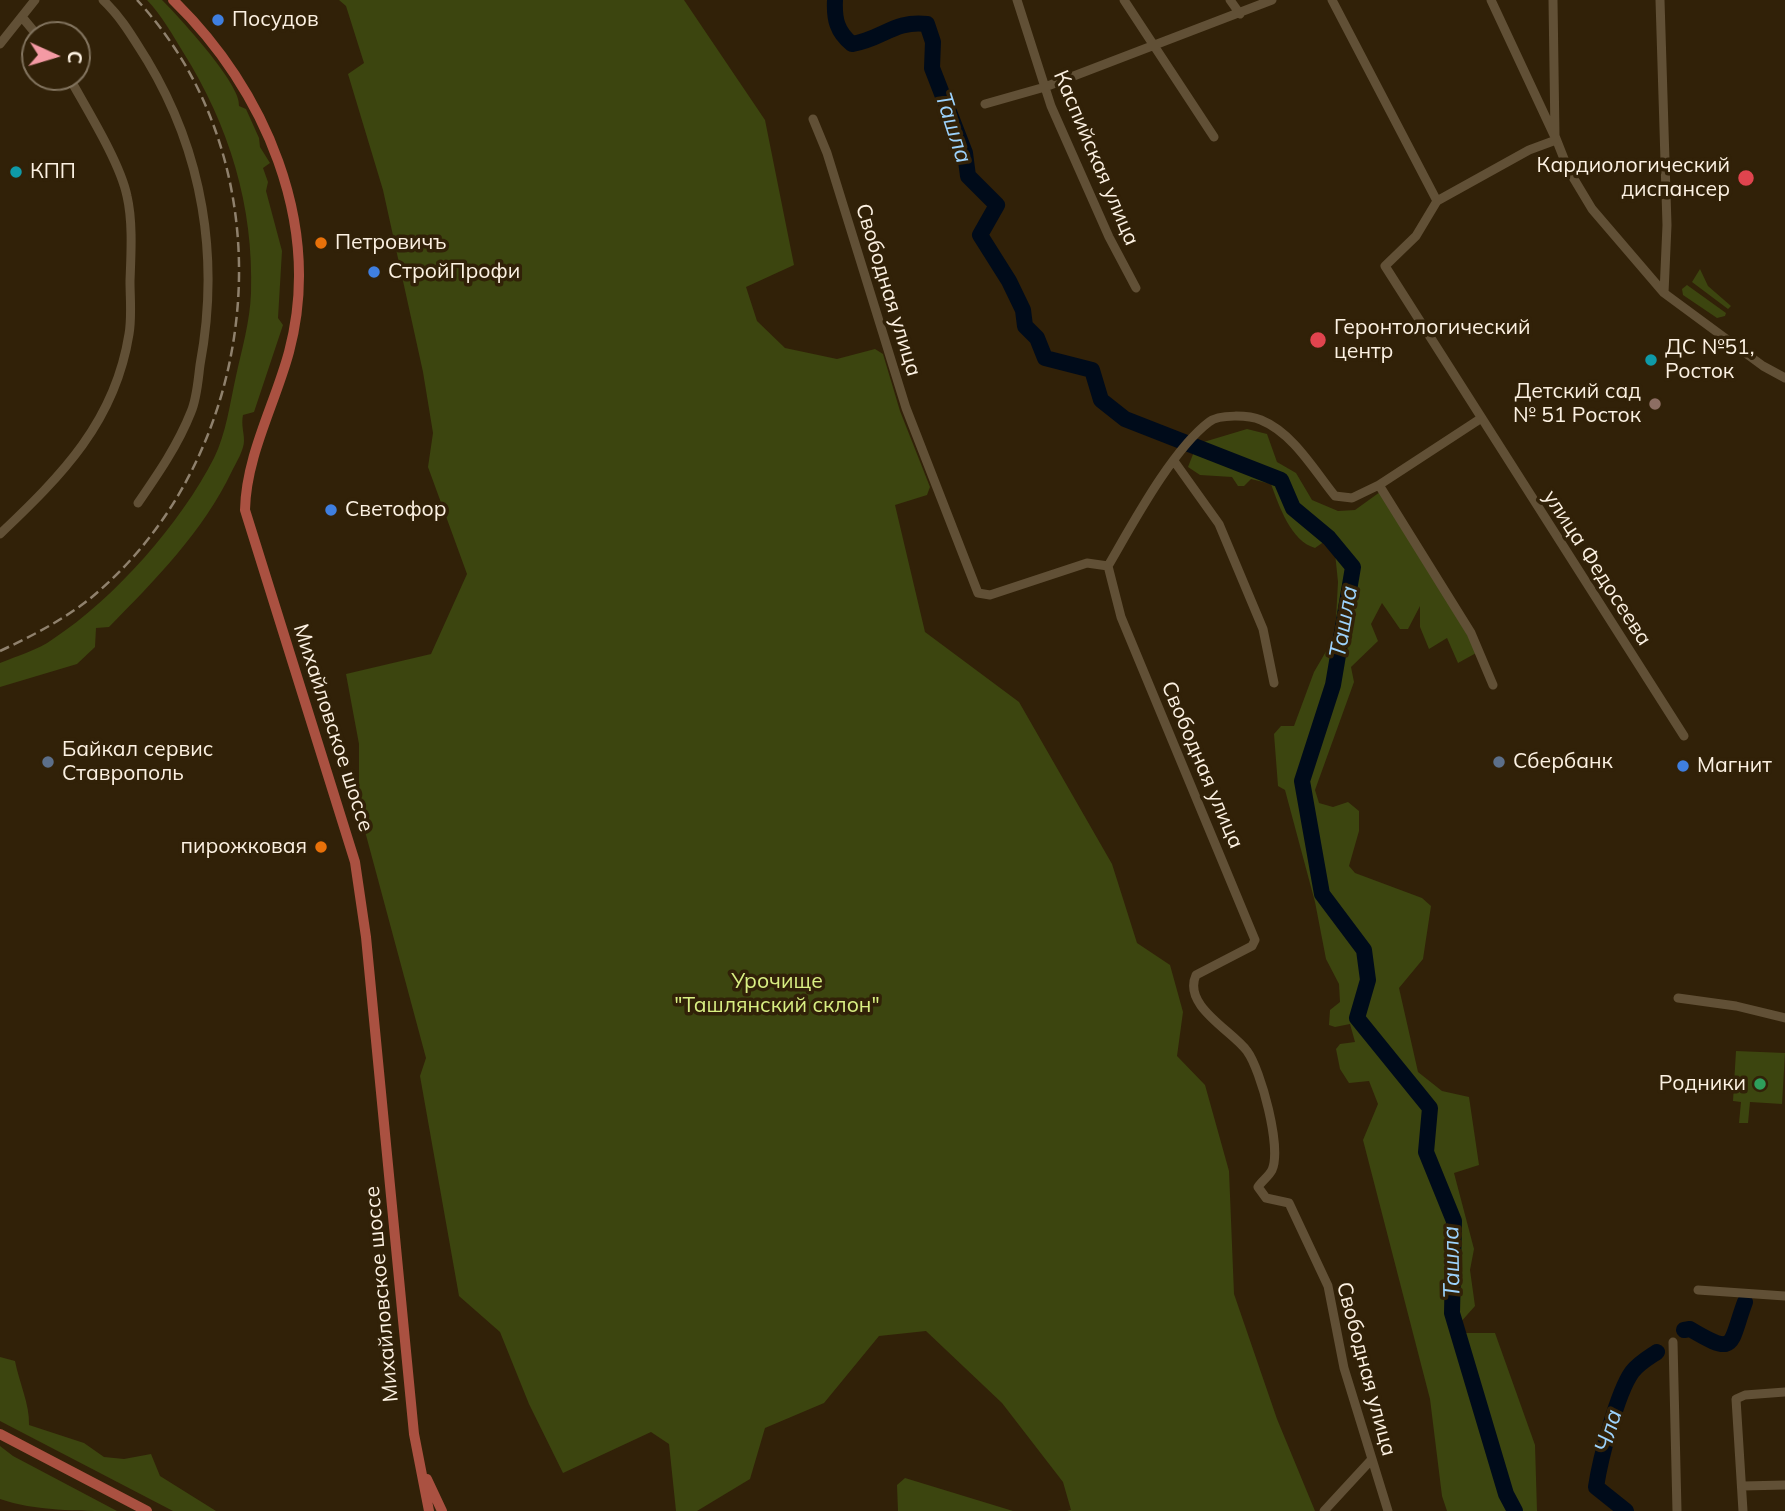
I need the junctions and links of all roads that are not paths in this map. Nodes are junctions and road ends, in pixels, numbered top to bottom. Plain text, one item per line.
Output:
1 (35, 0) edge
2 (103, 0) edge
3 (173, 0) edge
4 (1017, 0) edge
5 (1124, 0) edge
6 (1230, 0) edge
7 (1272, 0) edge
8 (1332, 0) edge
9 (1491, 0) edge
10 (1553, 0) edge
11 (1660, 0) edge
12 (1240, 14) junction
13 (22, 17) junction
14 (25, 21) edge
15 (2, 39) edge
16 (1156, 47) junction
17 (1045, 87) junction
18 (77, 91) edge
19 (985, 104) dead end
20 (813, 119) dead end
21 (1213, 137) dead end
22 (1556, 138) junction
23 (1437, 201) junction
24 (1136, 288) dead end
25 (1664, 292) junction
26 (1785, 378) edge
27 (1480, 419) junction
28 (1174, 461) junction
29 (1379, 485) junction
30 (138, 503) dead end
31 (0, 534) edge
32 (1108, 566) junction
33 (1274, 683) dead end
34 (1493, 685) dead end
35 (1684, 736) dead end
36 (1678, 999) dead end
37 (1785, 1018) edge
38 (1698, 1290) dead end
39 (1785, 1296) edge
40 (1673, 1342) dead end
41 (1785, 1392) edge
42 (0, 1434) edge
43 (418, 1454) junction
44 (1372, 1459) junction
45 (1785, 1485) edge
46 (1742, 1486) junction
47 (147, 1511) edge
48 (429, 1511) edge
49 (442, 1511) edge
50 (1324, 1511) edge
51 (1388, 1511) edge
52 (1677, 1511) edge
53 (1743, 1511) edge

1 - 13 street
2 - 30 street
3 - 43 main road, Михайловское шоссе
4 - 17 street, Каспийская улица
5 - 16 street
6 - 12 street
7 - 12 street
8 - 23 street
9 - 22 street
10 - 22 street
11 - 25 street
12 - 16 street
13 - 14 street
13 - 15 street
16 - 17 street
16 - 21 street
17 - 19 street
17 - 24 street, Каспийская улица
18 - 31 street
20 - 32 street, Свободная улица
22 - 23 street
22 - 25 street
23 - 27 street, улица Федосеева
25 - 26 street
27 - 29 street
27 - 35 street, улица Федосеева
28 - 29 street
28 - 32 street
28 - 33 street
29 - 34 street
32 - 44 street, Свободная улица
36 - 37 street
38 - 39 street
40 - 52 street
41 - 46 street
42 - 47 main road
43 - 48 main road, Михайловское шоссе
43 - 49 main road
44 - 50 street
44 - 51 street, Свободная улица
45 - 46 street
46 - 53 street

